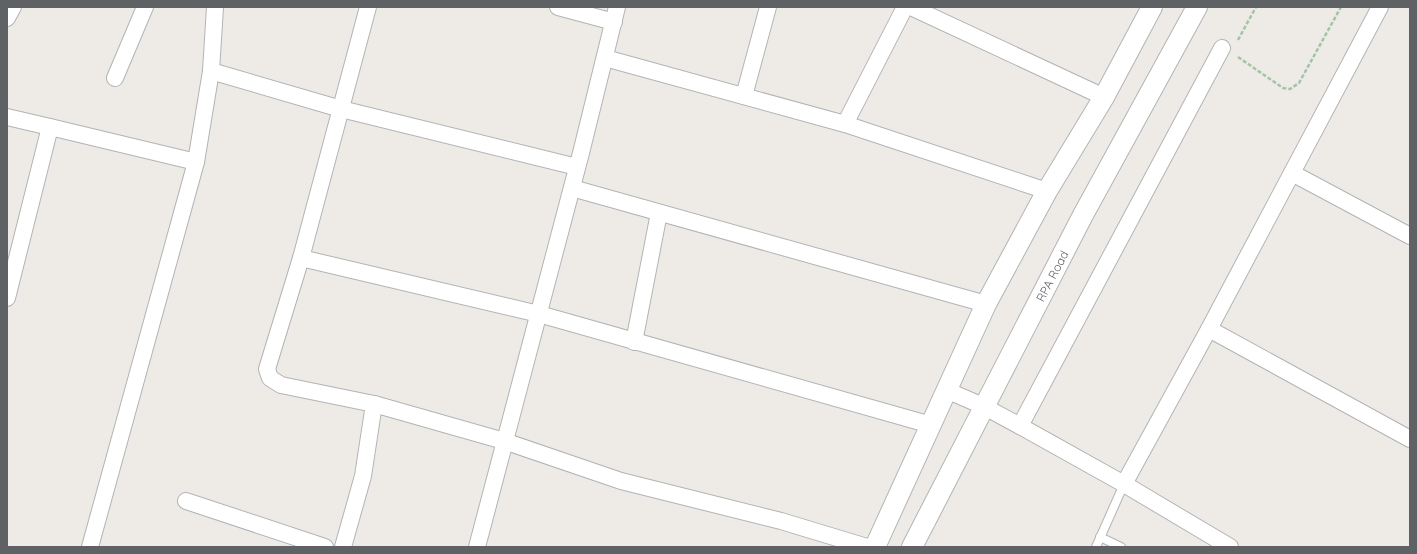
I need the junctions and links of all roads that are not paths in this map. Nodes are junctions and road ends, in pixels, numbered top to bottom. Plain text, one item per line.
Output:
1 (13, 7) edge
2 (145, 7) edge
3 (215, 7) edge
4 (368, 7) edge
5 (558, 7) edge
6 (768, 7) edge
7 (905, 7) edge
8 (911, 7) edge
9 (1152, 7) edge
10 (1197, 7) edge
11 (1380, 7) edge
12 (615, 14) edge
13 (7, 18) edge
14 (1231, 50) road end
15 (605, 58) junction
16 (212, 71) junction
17 (115, 78) dead end
18 (744, 96) junction
19 (1104, 97) junction
20 (341, 109) junction
21 (7, 117) edge
22 (845, 124) junction
23 (50, 127) junction
24 (196, 162) junction
25 (577, 167) junction
26 (1292, 173) junction
27 (572, 188) junction
28 (1047, 191) junction
29 (659, 212) junction
30 (1410, 236) edge
31 (301, 258) junction
32 (7, 298) edge
33 (986, 304) junction
34 (539, 314) junction
35 (1208, 329) junction
36 (634, 342) junction
37 (946, 390) junction
38 (374, 404) junction
39 (983, 406) junction
40 (931, 425) junction
41 (1020, 426) junction
42 (1410, 439) edge
43 (504, 441) junction
44 (1124, 484) junction
45 (186, 501) dead end
46 (1100, 537) junction
47 (90, 547) edge
48 (325, 547) edge
49 (343, 547) edge
50 (477, 547) edge
51 (867, 547) edge
52 (875, 547) edge
53 (912, 547) edge
54 (1096, 547) edge
55 (1121, 547) edge
56 (1230, 547) edge

1 - 13 street
2 - 17 street
3 - 16 street
4 - 20 street
5 - 12 street
6 - 18 street
7 - 22 street
8 - 19 street
9 - 19 street
10 - 39 street, RPA Road
11 - 26 street
12 - 15 street
14 - 41 street
15 - 18 street
15 - 25 street
16 - 20 street
16 - 24 street
18 - 22 street
19 - 28 street
20 - 25 street
20 - 31 street
21 - 23 street
22 - 28 street
23 - 24 street
23 - 32 street
24 - 47 street
25 - 27 street
26 - 30 street
26 - 35 street
27 - 29 street
27 - 34 street
28 - 33 street
29 - 33 street
29 - 36 street
31 - 34 street
31 - 38 street
33 - 37 street
34 - 36 street
34 - 43 street
35 - 42 street
35 - 44 street
36 - 40 street
37 - 39 street
37 - 40 street
38 - 43 street
38 - 49 street
39 - 41 street
39 - 53 street, RPA Road
40 - 52 street
41 - 44 street
43 - 50 street
43 - 51 street
44 - 46 lane
44 - 56 street
45 - 48 street
46 - 54 lane
46 - 55 lane

